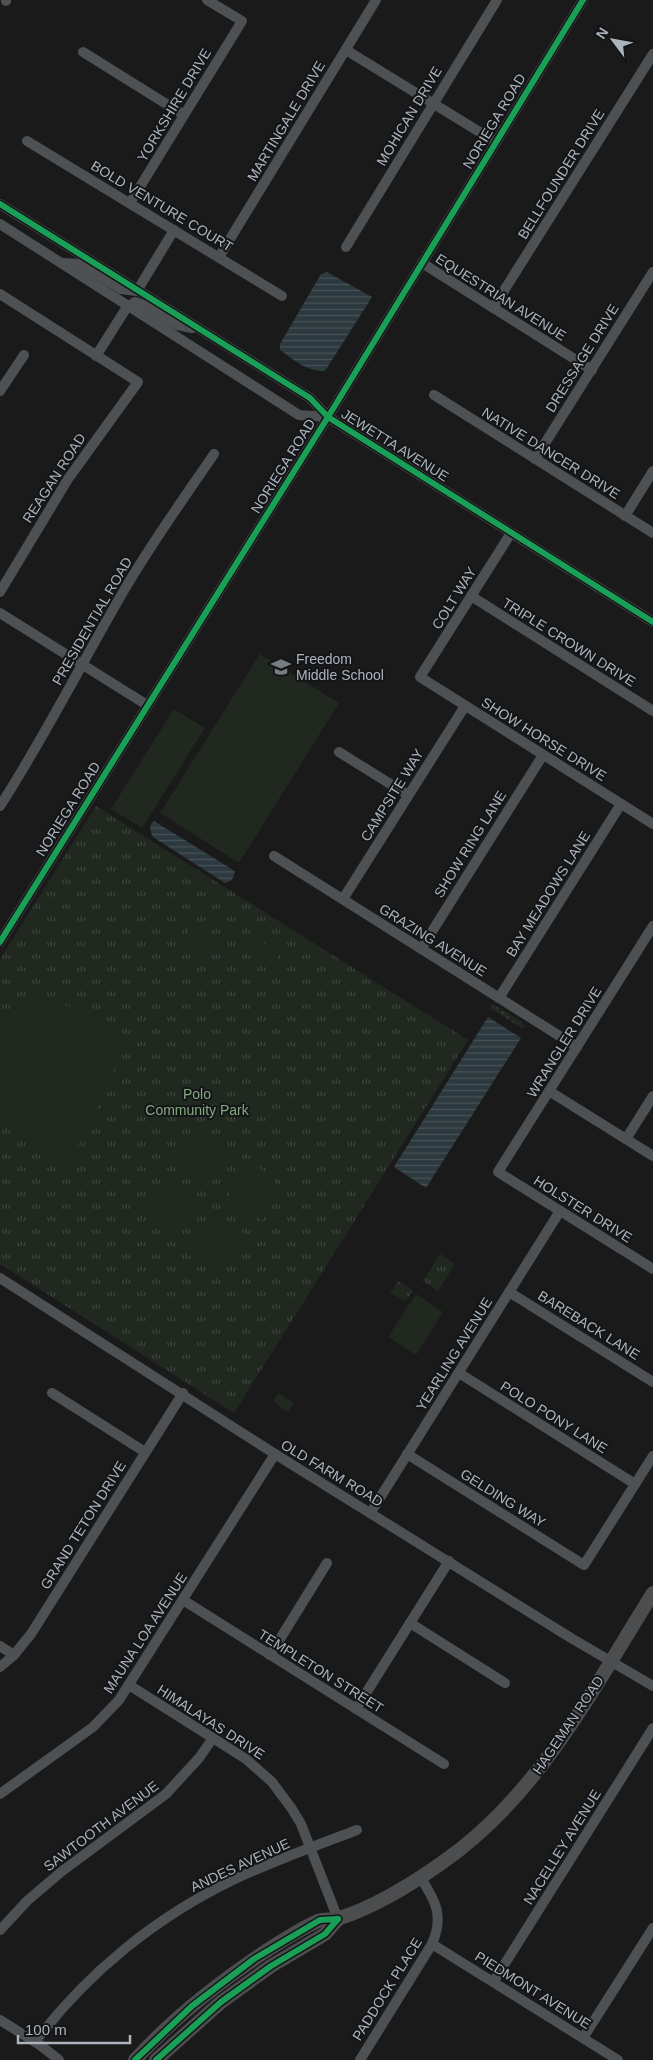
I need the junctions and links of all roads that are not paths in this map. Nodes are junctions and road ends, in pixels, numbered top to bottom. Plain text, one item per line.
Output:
1 (207, 0) edge
2 (376, 0) edge
3 (497, 0) edge
4 (583, 0) edge
5 (346, 50) junction
6 (82, 52) dead end
7 (653, 54) edge
8 (434, 103) junction
9 (184, 115) junction
10 (27, 141) dead end
11 (496, 142) junction
12 (130, 203) junction
13 (0, 204) edge
14 (0, 224) edge
15 (174, 230) junction
16 (346, 247) dead end
17 (219, 257) junction
18 (61, 263) junction
19 (422, 263) junction
20 (653, 272) edge
21 (137, 291) junction
22 (0, 294) edge
23 (282, 296) dead end
24 (127, 307) junction
25 (493, 308) junction
26 (198, 329) junction
27 (24, 355) dead end
28 (96, 356) junction
29 (592, 370) junction
30 (0, 391) edge
31 (434, 395) dead end
32 (328, 417) junction
33 (214, 454) dead end
34 (535, 459) junction
35 (653, 471) edge
36 (625, 516) junction
37 (511, 533) junction
38 (653, 534) edge
39 (0, 592) edge
40 (471, 596) junction
41 (0, 613) edge
42 (653, 622) edge
43 (82, 665) junction
44 (420, 678) joint
45 (147, 706) junction
46 (465, 706) junction
47 (653, 711) edge
48 (339, 752) dead end
49 (543, 755) junction
50 (408, 795) junction
51 (621, 804) junction
52 (0, 806) edge
53 (653, 824) edge
54 (274, 856) dead end
55 (343, 899) junction
56 (653, 926) edge
57 (0, 942) edge
58 (421, 948) junction
59 (499, 998) junction
60 (577, 1047) junction
61 (549, 1091) junction
62 (653, 1096) edge
63 (626, 1139) junction
64 (653, 1156) edge
65 (498, 1172) joint
66 (560, 1211) junction
67 (653, 1269) edge
68 (0, 1278) edge
69 (510, 1292) junction
70 (458, 1373) junction
71 (653, 1382) edge
72 (52, 1393) dead end
73 (182, 1393) junction
74 (146, 1452) junction
75 (275, 1454) junction
76 (407, 1454) junction
77 (653, 1456) edge
78 (635, 1484) junction
79 (371, 1512) junction
80 (449, 1561) junction
81 (327, 1564) dead end
82 (653, 1592) edge
83 (183, 1600) junction
84 (410, 1623) junction
85 (0, 1646) edge
86 (14, 1655) junction
87 (270, 1655) junction
88 (610, 1661) junction
89 (0, 1667) edge
90 (505, 1683) dead end
91 (130, 1685) junction
92 (653, 1686) edge
93 (356, 1709) junction
94 (653, 1728) edge
95 (213, 1738) junction
96 (444, 1764) dead end
97 (0, 1794) edge
98 (356, 1830) dead end
99 (310, 1848) junction
100 (420, 1877) junction
101 (338, 1919) junction
102 (653, 1928) edge
103 (0, 1930) edge
104 (432, 1944) junction
105 (494, 1981) junction
106 (0, 2020) edge
107 (583, 2038) junction
108 (35, 2042) junction
109 (59, 2060) edge
110 (135, 2060) edge
111 (156, 2060) edge
112 (360, 2060) edge
113 (618, 2060) edge

1 - 9 street, YORKSHIRE DRIVE
2 - 5 street, MARTINGALE DRIVE
3 - 8 street, MOHICAN DRIVE
4 - 11 street, NORIEGA ROAD
5 - 8 street
5 - 17 street, MARTINGALE DRIVE
6 - 9 street
7 - 25 street, BELLFOUNDER DRIVE
8 - 11 street
8 - 16 street, MOHICAN DRIVE
9 - 12 street, YORKSHIRE DRIVE
10 - 12 street, BOLD VENTURE COURT
11 - 19 street, NORIEGA ROAD
12 - 15 street, BOLD VENTURE COURT
13 - 21 street, JEWETTA AVENUE
14 - 18 street, JEWETTA AVENUE
15 - 17 street, BOLD VENTURE COURT
15 - 21 street
17 - 23 street, BOLD VENTURE COURT
18 - 21 street
18 - 24 street, JEWETTA AVENUE
19 - 25 street, EQUESTRIAN AVENUE
19 - 32 street, NORIEGA ROAD
20 - 29 street, DRESSAGE DRIVE
21 - 26 street, JEWETTA AVENUE
22 - 28 street
24 - 26 street
24 - 28 street
24 - 32 street, JEWETTA AVENUE
25 - 29 street, EQUESTRIAN AVENUE
26 - 32 street, JEWETTA AVENUE
27 - 30 street
28 - 39 street, REAGAN ROAD
29 - 34 street, DRESSAGE DRIVE
31 - 34 street, NATIVE DANCER DRIVE
32 - 37 street, JEWETTA AVENUE
32 - 45 street, NORIEGA ROAD
33 - 43 street, PRESIDENTIAL ROAD
34 - 36 street, NATIVE DANCER DRIVE
35 - 36 street
36 - 38 street, NATIVE DANCER DRIVE
37 - 40 street, COLT WAY
37 - 42 street, JEWETTA AVENUE
40 - 44 street, COLT WAY
40 - 47 street, TRIPLE CROWN DRIVE
41 - 43 street
43 - 45 street
43 - 52 street, PRESIDENTIAL ROAD
44 - 46 street, SHOW HORSE DRIVE
45 - 57 street, NORIEGA ROAD
46 - 49 street, SHOW HORSE DRIVE
46 - 50 street, CAMPSITE WAY
48 - 50 street
49 - 51 street, SHOW HORSE DRIVE
49 - 58 street, SHOW RING LANE
50 - 55 street, CAMPSITE WAY
51 - 53 street, SHOW HORSE DRIVE
51 - 59 street, BAY MEADOWS LANE
54 - 55 street, GRAZING AVENUE
55 - 58 street, GRAZING AVENUE
56 - 60 street, WRANGLER DRIVE
58 - 59 street, GRAZING AVENUE
59 - 60 street, GRAZING AVENUE
60 - 61 street, WRANGLER DRIVE
61 - 63 street
61 - 65 street, WRANGLER DRIVE
62 - 63 street
63 - 64 street
65 - 66 street, HOLSTER DRIVE
66 - 67 street, HOLSTER DRIVE
66 - 69 street, YEARLING AVENUE
68 - 73 street, OLD FARM ROAD
69 - 70 street, YEARLING AVENUE
69 - 71 street, BAREBACK LANE
70 - 76 street, YEARLING AVENUE
70 - 78 street, POLO PONY LANE
72 - 74 street
73 - 74 street, GRAND TETON DRIVE
73 - 75 street, OLD FARM ROAD
74 - 86 street, GRAND TETON DRIVE
75 - 79 street, OLD FARM ROAD
75 - 83 street, MAUNA LOA AVENUE
76 - 78 street, GELDING WAY
76 - 79 street, YEARLING AVENUE
77 - 78 street
79 - 80 street, OLD FARM ROAD
80 - 84 street
80 - 88 street, OLD FARM ROAD
81 - 87 street
82 - 88 main road, HAGEMAN ROAD
83 - 87 street, TEMPLETON STREET
83 - 91 street, MAUNA LOA AVENUE
84 - 90 street
84 - 93 street
85 - 86 street
86 - 89 street, GRAND TETON DRIVE
87 - 93 street, TEMPLETON STREET
88 - 92 street, OLD FARM ROAD
88 - 100 main road, HAGEMAN ROAD
91 - 95 street, HIMALAYAS DRIVE
91 - 97 street, MAUNA LOA AVENUE
93 - 96 street, TEMPLETON STREET
94 - 105 street, NACELLEY AVENUE
95 - 99 street, HIMALAYAS DRIVE
95 - 103 street, SAWTOOTH AVENUE
98 - 99 street, ANDES AVENUE
99 - 101 street, HIMALAYAS DRIVE
99 - 108 street, ANDES AVENUE
100 - 101 main road, HAGEMAN ROAD
100 - 104 street, PADDOCK PLACE
101 - 110 main road, HAGEMAN ROAD
101 - 111 main road, HAGEMAN ROAD
102 - 107 street
104 - 105 street, PIEDMONT AVENUE
104 - 112 street, PADDOCK PLACE
105 - 107 street, PIEDMONT AVENUE
106 - 108 street
107 - 113 street, PIEDMONT AVENUE
108 - 109 street

